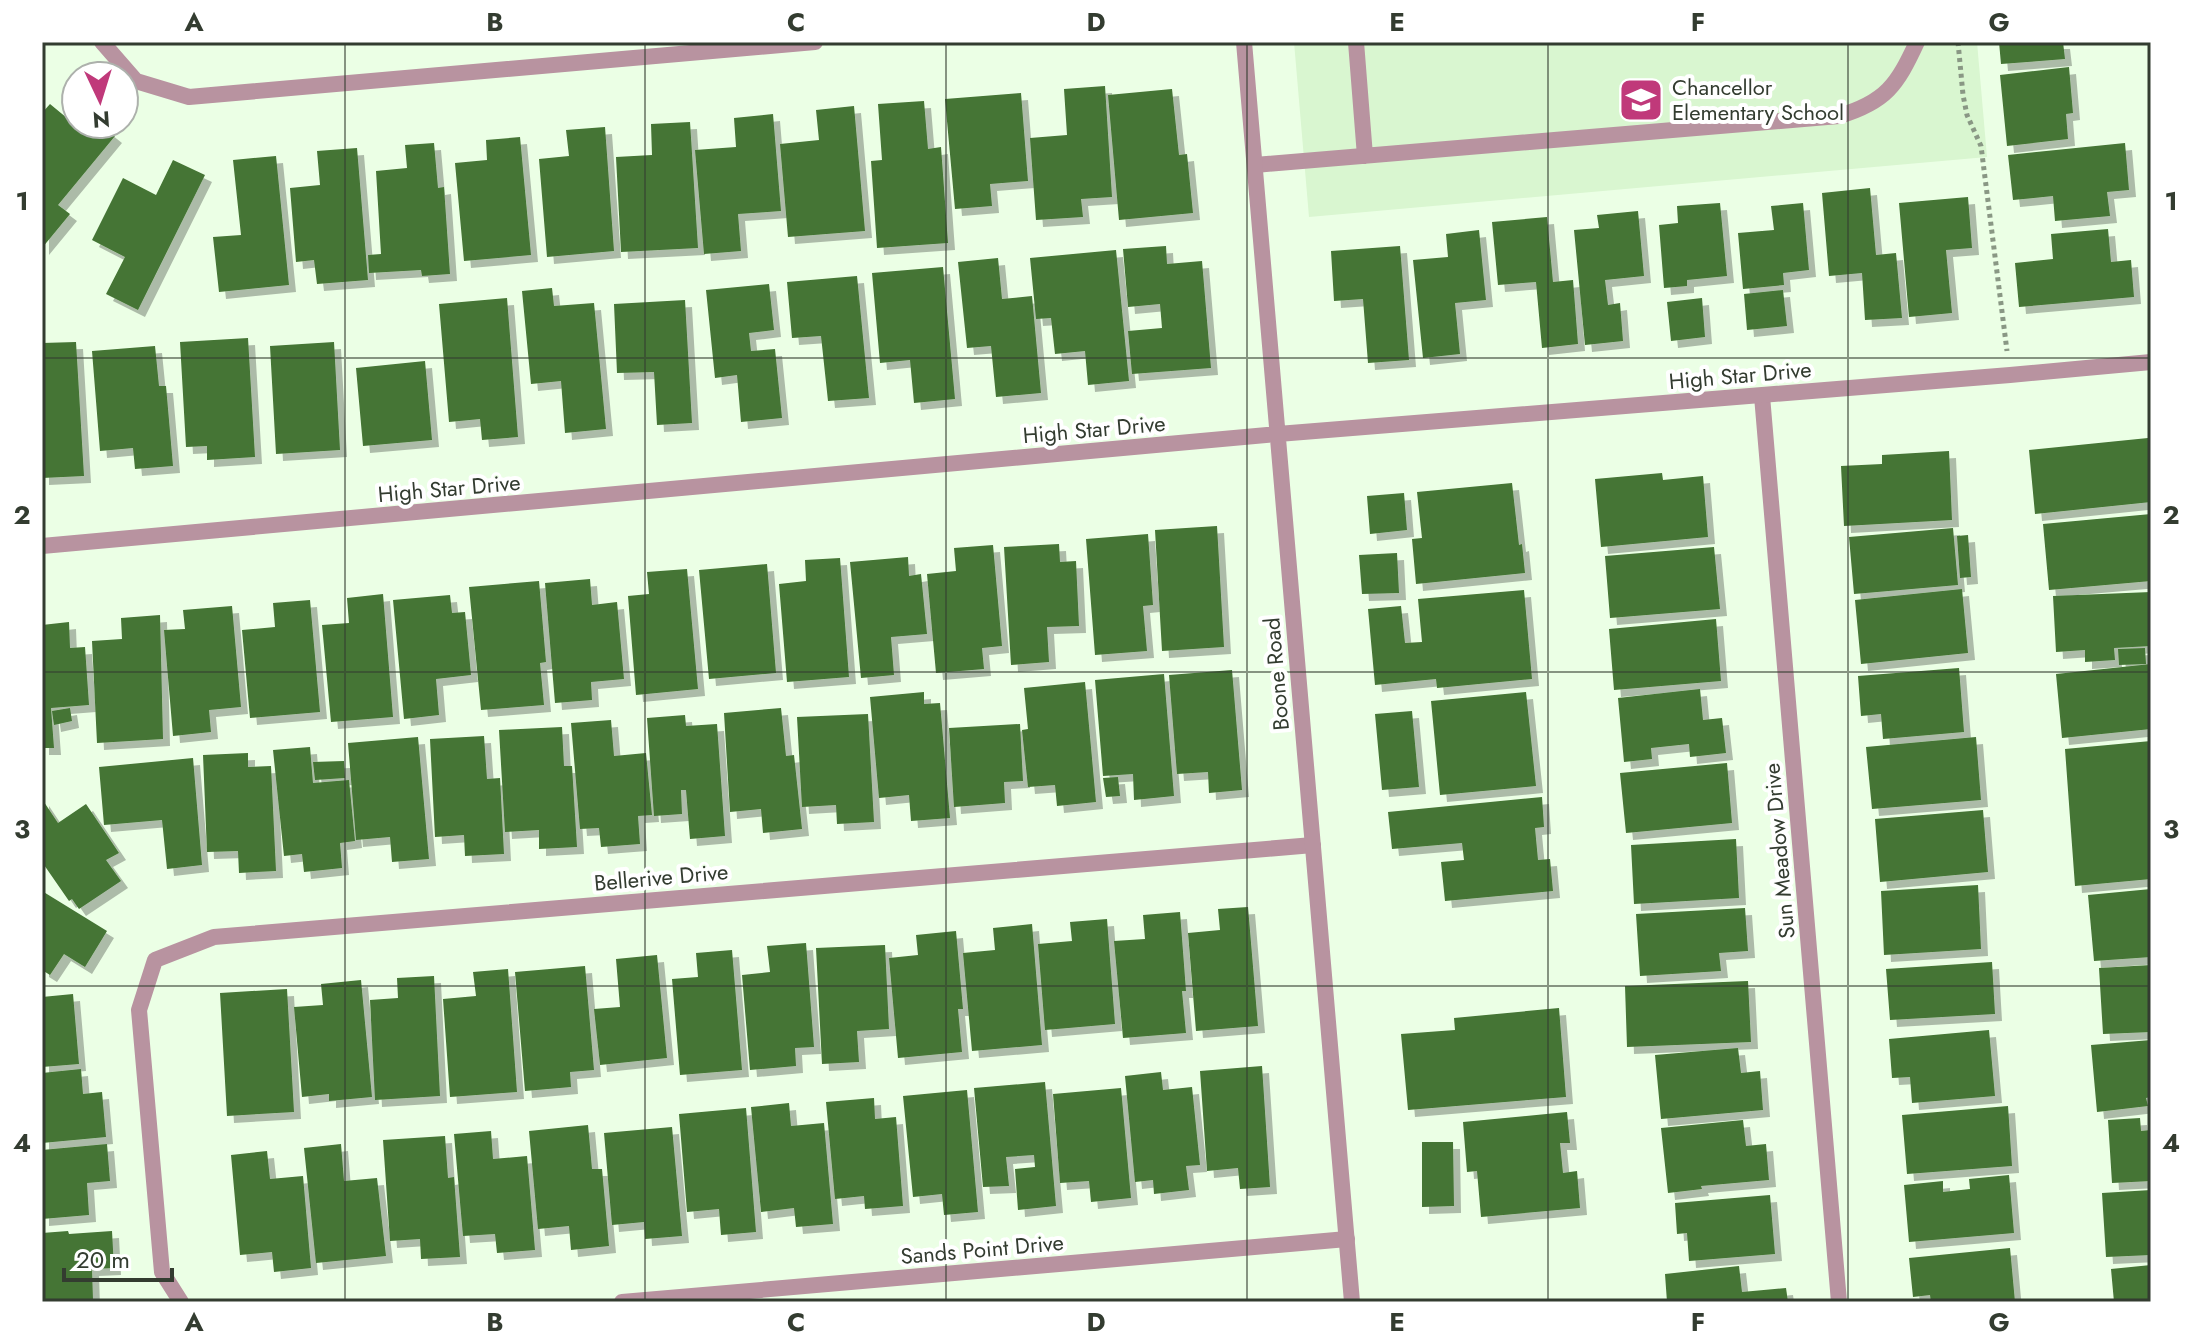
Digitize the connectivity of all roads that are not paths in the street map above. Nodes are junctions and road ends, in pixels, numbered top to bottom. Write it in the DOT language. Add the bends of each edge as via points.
graph roads {
  1 [pos="102,42"];
  2 [pos="815,42"];
  3 [pos="1244,42"];
  4 [pos="1356,42"];
  5 [pos="1917,42"];
  6 [pos="1365,156"];
  7 [pos="1255,165"];
  8 [pos="2151,362"];
  9 [pos="1762,396"];
  10 [pos="1278,434"];
  11 [pos="42,546"];
  12 [pos="1313,845"];
  13 [pos="1347,1239"];
  14 [pos="181,1302"];
  15 [pos="622,1302"];
  16 [pos="1352,1302"];
  17 [pos="1839,1302"];
  1 -- 2 [label="street" via="136,81 189,97"];
  3 -- 7 [label="street, Boone Road"];
  4 -- 6 [label="street"];
  5 -- 6 [label="street" via="1880,99 1839,116"];
  6 -- 7 [label="street"];
  7 -- 10 [label="street, Boone Road"];
  8 -- 9 [label="street, High Star Drive"];
  9 -- 10 [label="street, High Star Drive"];
  9 -- 17 [label="street, Sun Meadow Drive"];
  10 -- 11 [label="street, High Star Drive"];
  10 -- 12 [label="street, Boone Road"];
  12 -- 13 [label="street, Boone Road"];
  12 -- 14 [label="street, Bellerive Drive" via="214,937 155,960 139,1010 162,1272"];
  13 -- 15 [label="street, Sands Point Drive"];
  13 -- 16 [label="street, Boone Road"];
}
